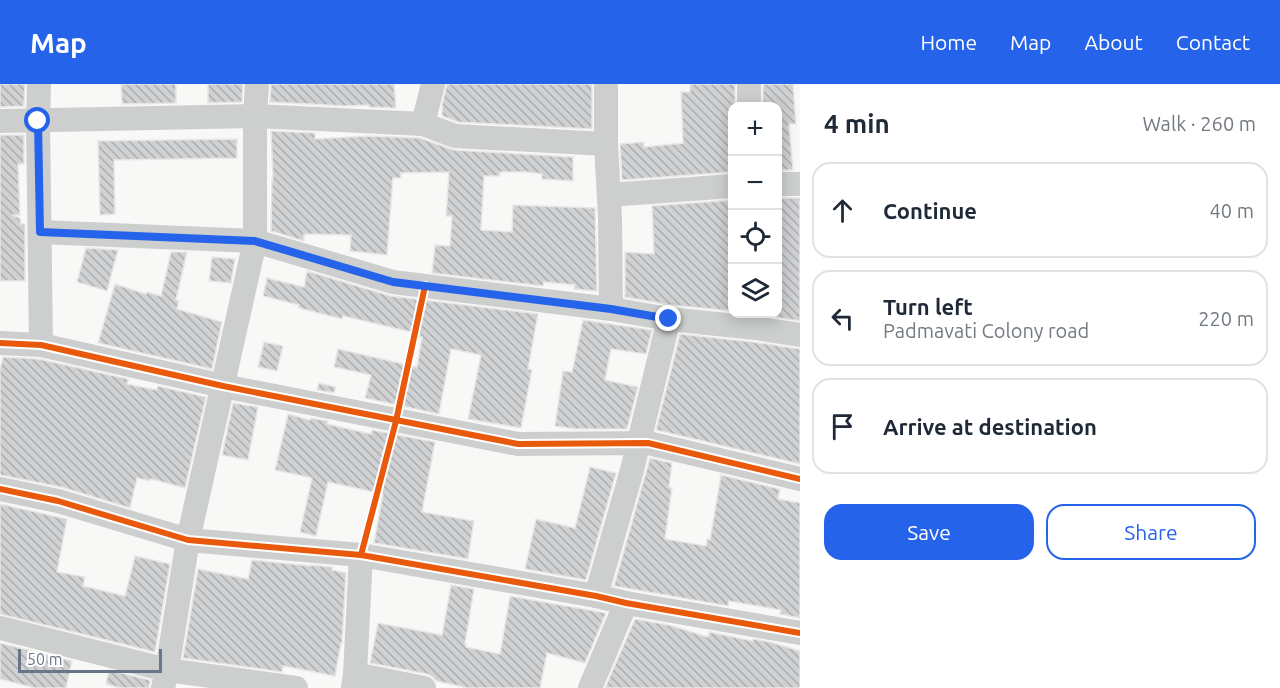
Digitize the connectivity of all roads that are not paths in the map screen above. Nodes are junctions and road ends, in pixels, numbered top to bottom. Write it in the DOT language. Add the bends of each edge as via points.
graph roads {
  1 [pos="39,84"];
  2 [pos="257,84"];
  3 [pos="433,84"];
  4 [pos="606,84"];
  5 [pos="749,84"];
  6 [pos="749,102"];
  7 [pos="255,116"];
  8 [pos="38,121"];
  9 [pos="0,122"];
  10 [pos="423,124"];
  11 [pos="606,144"];
  12 [pos="782,184"];
  13 [pos="800,184"];
  14 [pos="728,186"];
  15 [pos="609,195"];
  16 [pos="40,232"];
  17 [pos="255,241"];
  18 [pos="611,309"];
  19 [pos="669,319"];
  20 [pos="755,321"];
  21 [pos="800,335"];
  22 [pos="0,343"];
  23 [pos="41,345"];
  24 [pos="223,386"];
  25 [pos="639,444"];
  26 [pos="800,479"];
  27 [pos="0,489"];
  28 [pos="188,540"];
  29 [pos="361,555"];
  30 [pos="596,596"];
  31 [pos="626,603"];
  32 [pos="0,628"];
  33 [pos="800,633"];
  34 [pos="165,679"];
  35 [pos="354,681"];
  36 [pos="296,688"];
  37 [pos="424,688"];
  38 [pos="590,688"];
  1 -- 8 [label="street"];
  2 -- 7 [label="street"];
  3 -- 10 [label="street"];
  4 -- 11 [label="street"];
  5 -- 6 [label="street"];
  7 -- 8 [label="street"];
  7 -- 10 [label="street"];
  7 -- 17 [label="street"];
  8 -- 9 [label="street"];
  8 -- 16 [label="street"];
  10 -- 11 [label="street" via="455,136"];
  11 -- 15 [label="street"];
  12 -- 13 [label="street"];
  14 -- 15 [label="street"];
  15 -- 18 [label="street"];
  16 -- 17 [label="street"];
  16 -- 23 [label="street"];
  17 -- 18 [label="street" via="393,282"];
  17 -- 24 [label="street"];
  18 -- 19 [label="street"];
  19 -- 20 [label="street"];
  19 -- 25 [label="street"];
  20 -- 21 [label="street"];
  22 -- 23 [label="street"];
  23 -- 24 [label="street"];
  24 -- 25 [label="street" via="518,444"];
  24 -- 28 [label="street"];
  25 -- 26 [label="street"];
  25 -- 30 [label="street"];
  27 -- 28 [label="street" via="58,501"];
  28 -- 29 [label="street"];
  28 -- 34 [label="street"];
  29 -- 30 [label="street"];
  29 -- 35 [label="street"];
  30 -- 31 [label="street"];
  31 -- 33 [label="street"];
  31 -- 38 [label="street"];
  32 -- 34 [label="street"];
  34 -- 36 [label="street"];
  35 -- 37 [label="street"];
}
